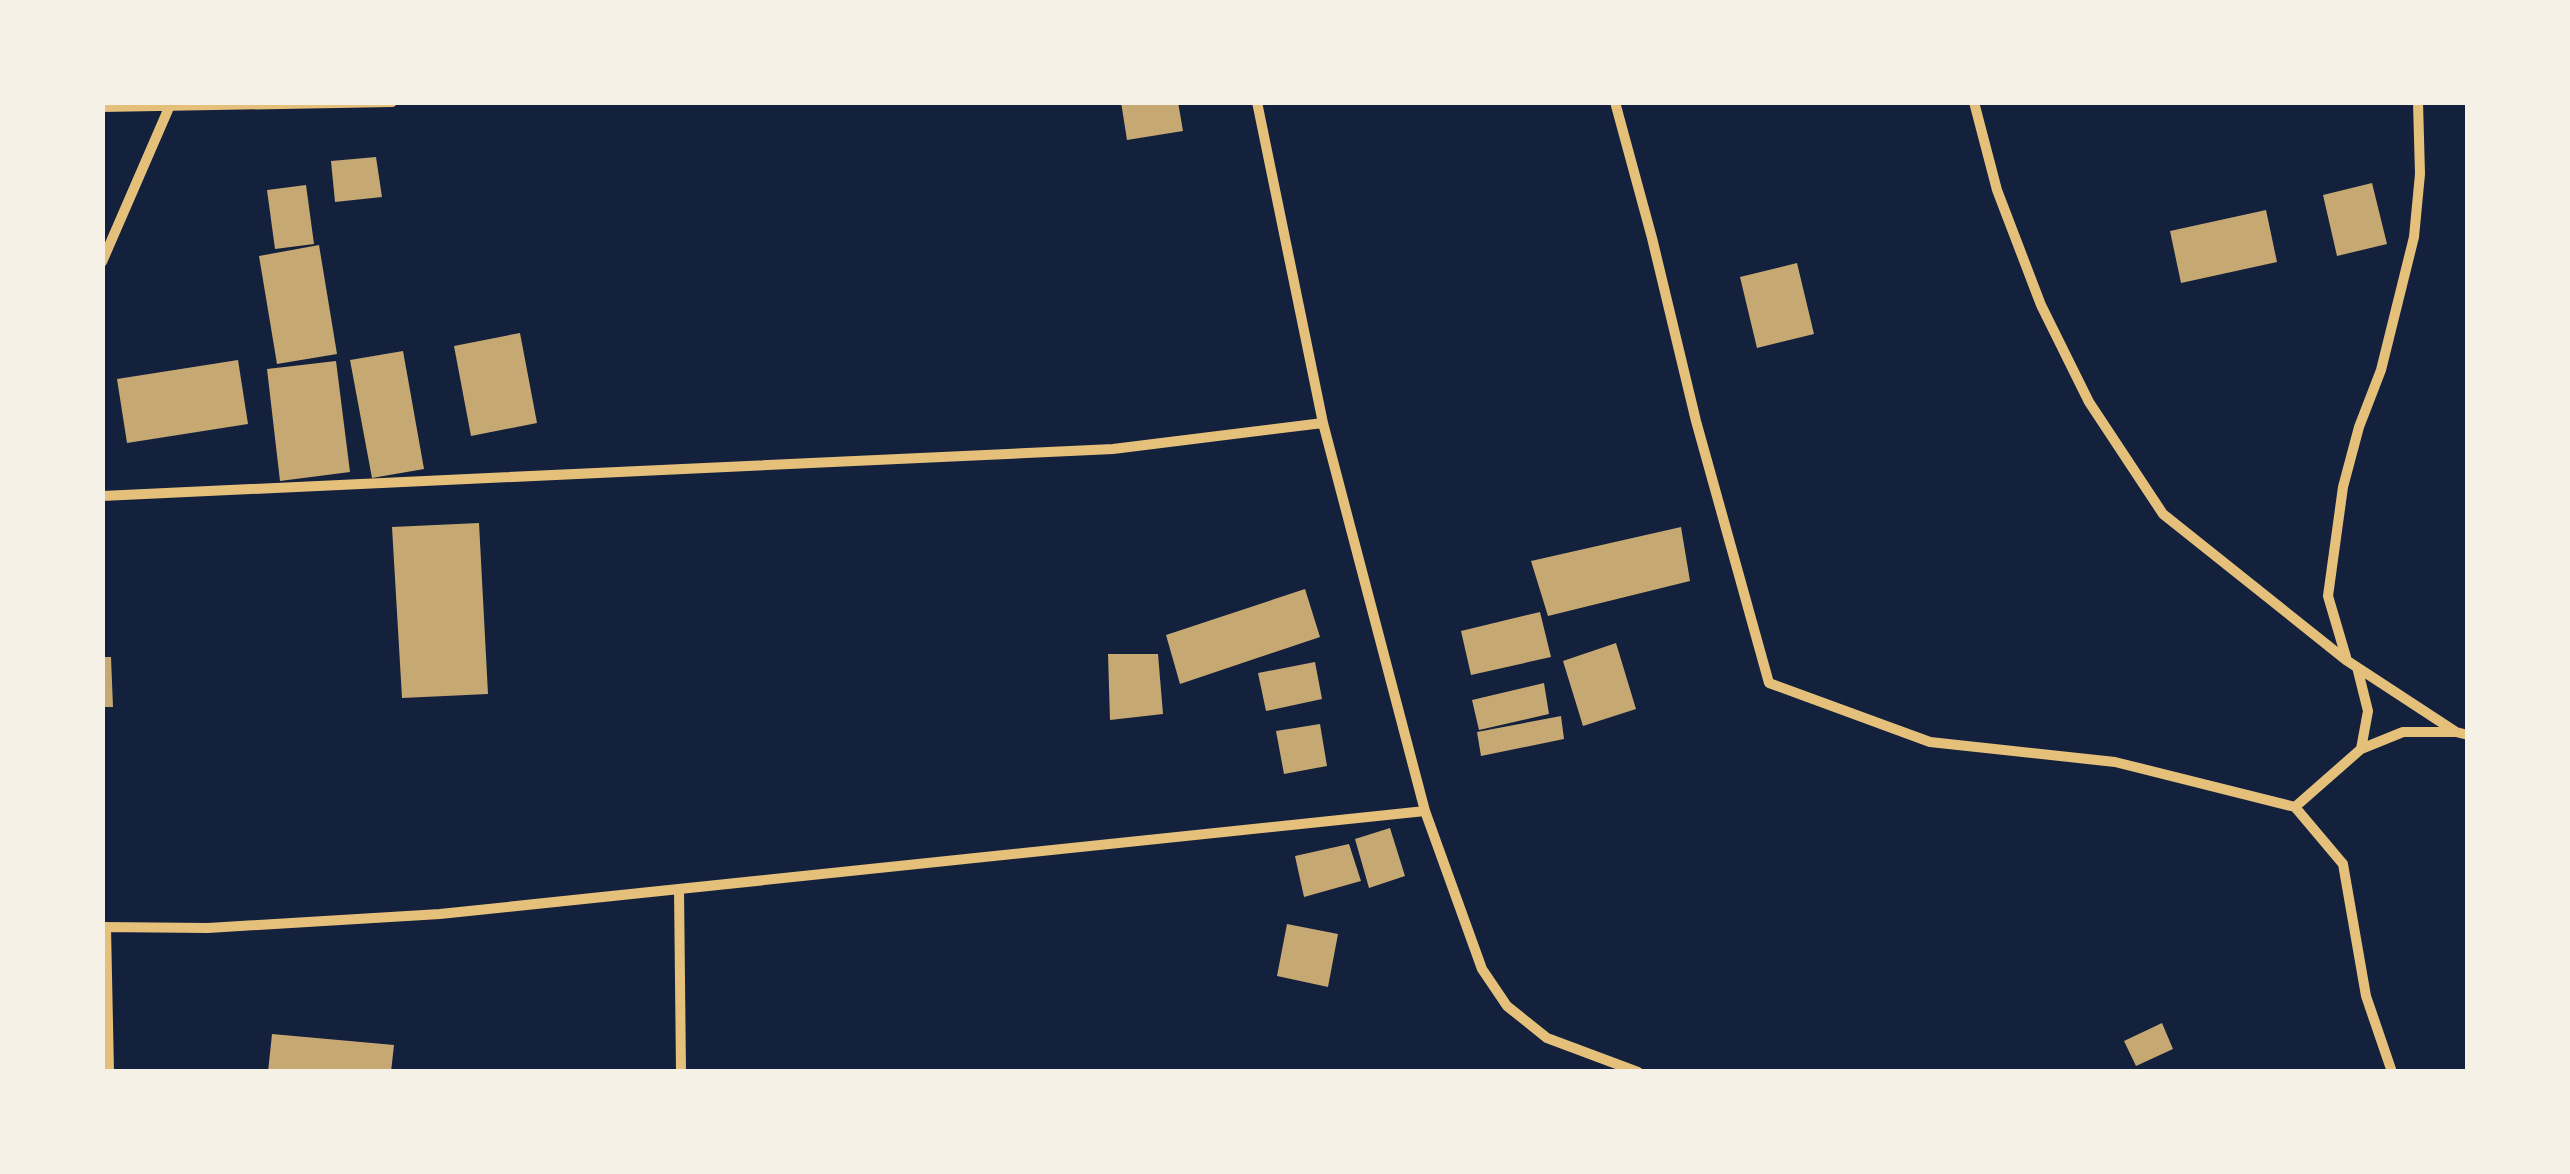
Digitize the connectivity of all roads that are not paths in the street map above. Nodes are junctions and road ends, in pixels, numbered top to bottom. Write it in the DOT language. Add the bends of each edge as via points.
graph roads {
  1 [pos="392,102"];
  2 [pos="1258,102"];
  3 [pos="1615,102"];
  4 [pos="1974,102"];
  5 [pos="2418,102"];
  6 [pos="171,105"];
  7 [pos="102,107"];
  8 [pos="102,262"];
  9 [pos="1323,423"];
  10 [pos="102,496"];
  11 [pos="2352,663"];
  12 [pos="2462,733"];
  13 [pos="2361,748"];
  14 [pos="2295,807"];
  15 [pos="1425,810"];
  16 [pos="679,889"];
  17 [pos="104,927"];
  18 [pos="108,1072"];
  19 [pos="681,1072"];
  20 [pos="1638,1072"];
  21 [pos="2392,1072"];
  1 -- 6 [label="street"];
  2 -- 9 [label="street"];
  3 -- 14 [label="street" via="1769,682 1930,742 2115,762"];
  4 -- 11 [label="street" via="1997,190 2041,306 2089,402 2162,514"];
  5 -- 11 [label="street" via="2414,237 2343,487 2328,596"];
  6 -- 7 [label="street"];
  6 -- 8 [label="street"];
  9 -- 10 [label="street" via="1112,449"];
  9 -- 15 [label="street"];
  11 -- 12 [label="street"];
  11 -- 13 [label="street" via="2368,711"];
  12 -- 13 [label="street" via="2403,732"];
  13 -- 14 [label="street"];
  14 -- 21 [label="street" via="2343,864 2366,996"];
  15 -- 16 [label="street"];
  15 -- 20 [label="street" via="1482,968 1508,1006 1547,1038"];
  16 -- 17 [label="street" via="307,923"];
  16 -- 19 [label="street"];
  17 -- 18 [label="street"];
}
